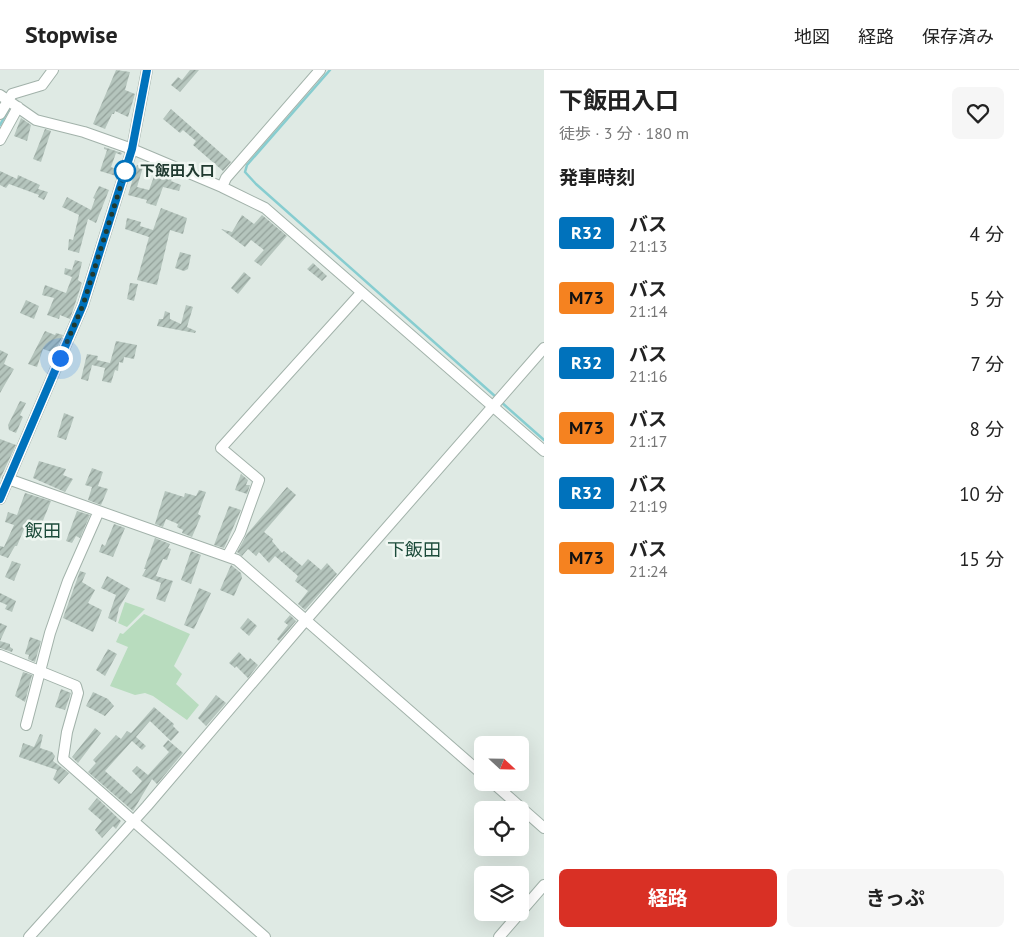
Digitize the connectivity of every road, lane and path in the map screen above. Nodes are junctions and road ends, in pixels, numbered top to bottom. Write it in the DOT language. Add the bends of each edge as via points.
graph roads {
  1 [pos="53,70"];
  2 [pos="147,70"];
  3 [pos="320,70"];
  4 [pos="11,102"];
  5 [pos="0,114"];
  6 [pos="0,140"];
  7 [pos="132,149"];
  8 [pos="222,187"];
  9 [pos="361,293"];
  10 [pos="544,348"];
  11 [pos="497,403"];
  12 [pos="544,451"];
  13 [pos="8,480"];
  14 [pos="0,499"];
  15 [pos="98,513"];
  16 [pos="228,556"];
  17 [pos="305,621"];
  18 [pos="0,655"];
  19 [pos="40,673"];
  20 [pos="26,725"];
  21 [pos="474,767"];
  22 [pos="502,791"];
  23 [pos="134,820"];
  24 [pos="544,828"];
  25 [pos="544,885"];
  26 [pos="29,937"];
  27 [pos="265,937"];
  28 [pos="499,937"];
  1 -- 4 [label="street" via="42,85 12,94"];
  2 -- 7 [label="street"];
  3 -- 8 [label="street" via="226,178"];
  4 -- 5 [label="street"];
  4 -- 6 [label="street"];
  4 -- 7 [label="street" via="36,120"];
  7 -- 8 [label="street"];
  7 -- 13 [label="street" via="83,305"];
  8 -- 9 [label="street" via="264,208"];
  9 -- 11 [label="street"];
  9 -- 16 [label="street" via="221,448 259,480"];
  10 -- 11 [label="street"];
  11 -- 12 [label="street"];
  11 -- 17 [label="street"];
  13 -- 14 [label="street"];
  13 -- 15 [label="street"];
  15 -- 16 [label="street"];
  15 -- 19 [label="street" via="68,581"];
  16 -- 17 [label="street" via="237,560"];
  17 -- 21 [label="street"];
  17 -- 23 [label="street"];
  18 -- 19 [label="street"];
  19 -- 20 [label="street"];
  19 -- 23 [label="street" via="76,686 78,693 63,759"];
  22 -- 24 [label="street"];
  23 -- 26 [label="street"];
  23 -- 27 [label="street"];
  25 -- 28 [label="street"];
}
